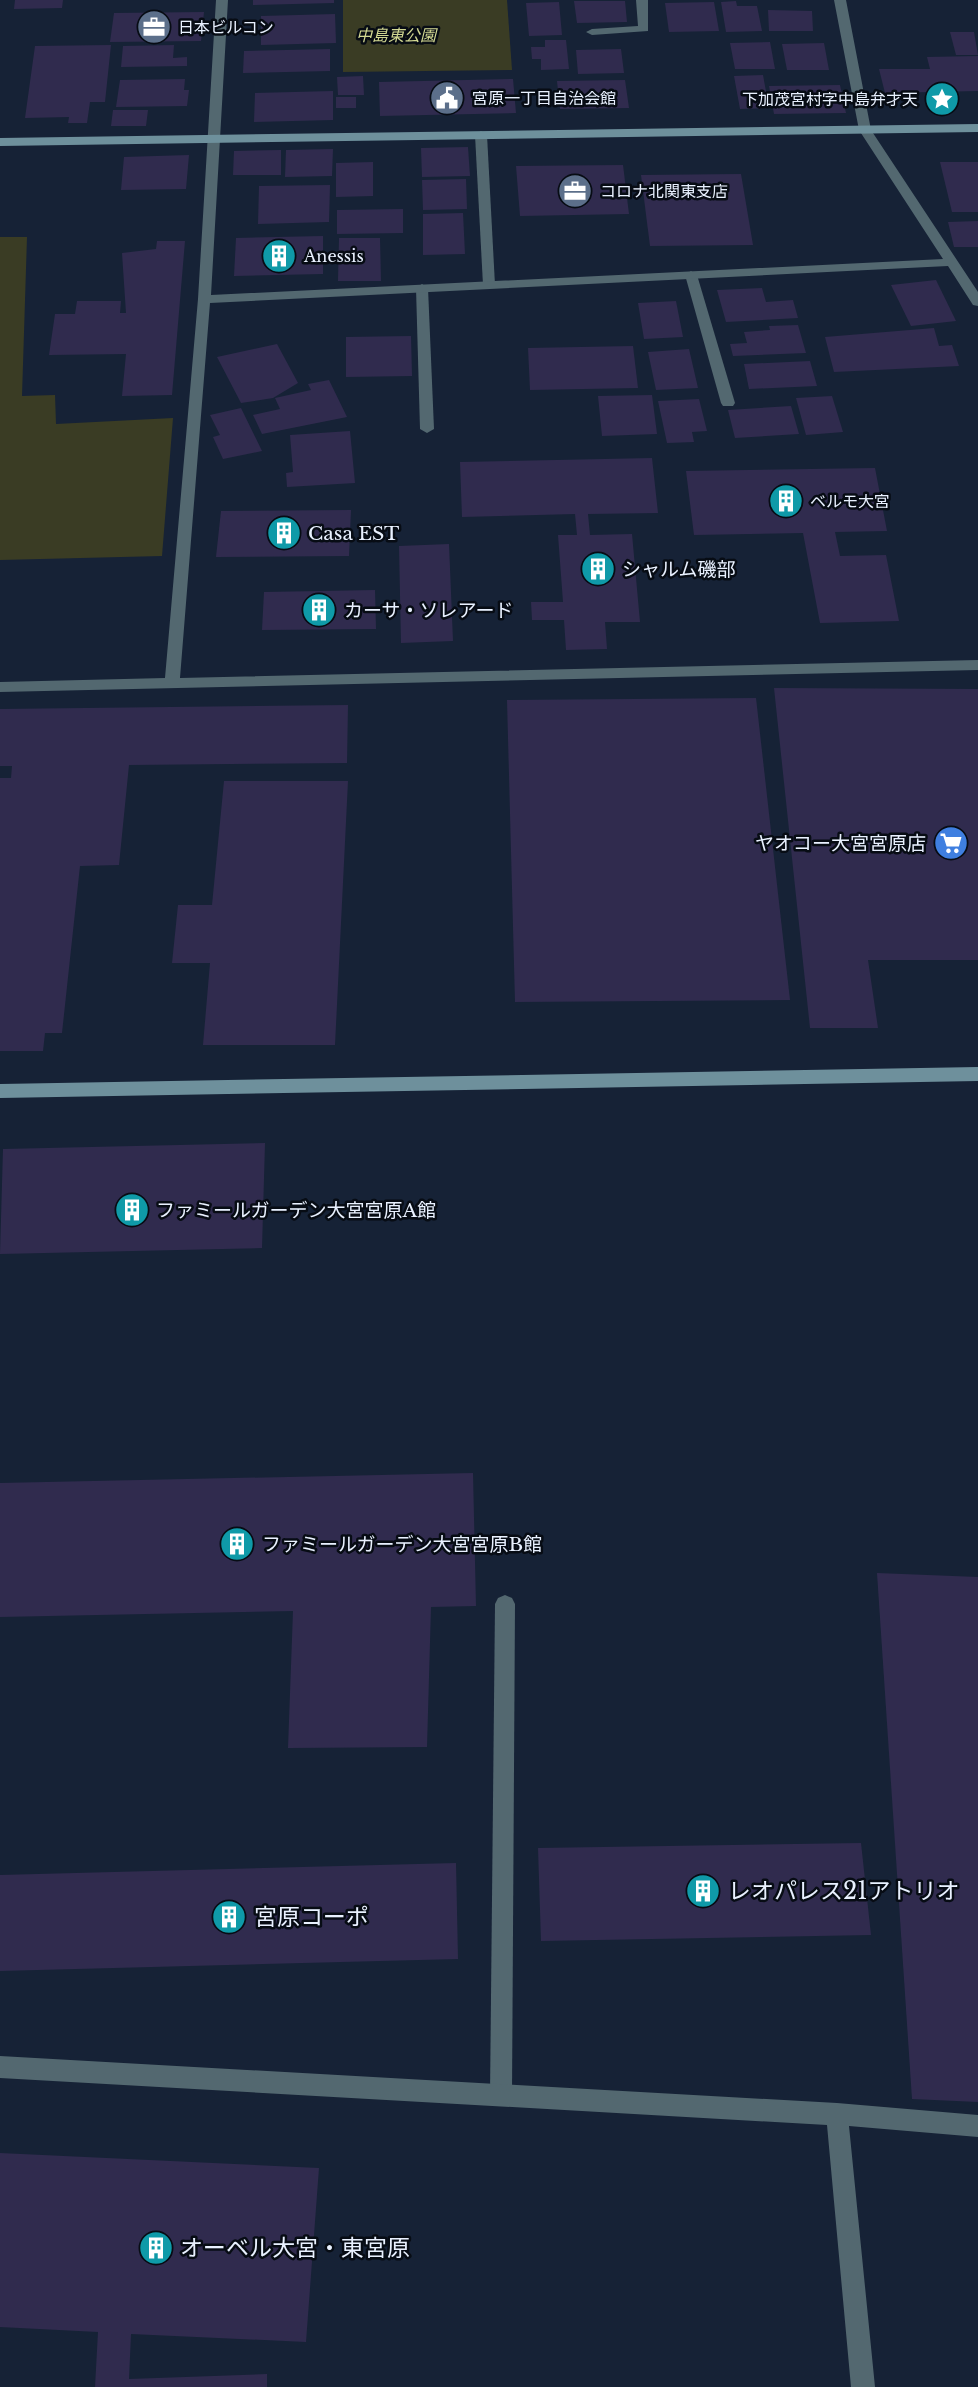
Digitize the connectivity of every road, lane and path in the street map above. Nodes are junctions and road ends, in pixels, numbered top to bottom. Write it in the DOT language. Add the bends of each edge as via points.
graph roads {
  1 [pos="222,0"];
  2 [pos="642,0"];
  3 [pos="840,0"];
  4 [pos="592,32"];
  5 [pos="978,128"];
  6 [pos="865,130"];
  7 [pos="481,135"];
  8 [pos="214,138"];
  9 [pos="0,142"];
  10 [pos="952,261"];
  11 [pos="691,275"];
  12 [pos="489,285"];
  13 [pos="422,288"];
  14 [pos="204,299"];
  15 [pos="978,302"];
  16 [pos="728,403"];
  17 [pos="427,429"];
  18 [pos="978,665"];
  19 [pos="172,681"];
  20 [pos="0,687"];
  21 [pos="978,1074"];
  22 [pos="0,1091"];
  23 [pos="505,1604"];
  24 [pos="0,2067"];
  25 [pos="501,2095"];
  26 [pos="838,2114"];
  27 [pos="978,2126"];
  28 [pos="863,2387"];
  1 -- 8 [label="street"];
  2 -- 4 [label="street" via="645,29"];
  3 -- 6 [label="street"];
  5 -- 6 [label="street"];
  6 -- 7 [label="street"];
  6 -- 10 [label="street"];
  7 -- 8 [label="street"];
  7 -- 12 [label="street"];
  8 -- 9 [label="street"];
  8 -- 14 [label="street"];
  10 -- 11 [label="street"];
  10 -- 15 [label="street"];
  11 -- 12 [label="street"];
  11 -- 16 [label="street"];
  12 -- 13 [label="street"];
  13 -- 14 [label="street"];
  13 -- 17 [label="street"];
  14 -- 19 [label="street"];
  18 -- 19 [label="street"];
  19 -- 20 [label="street"];
  21 -- 22 [label="street"];
  23 -- 25 [label="street"];
  24 -- 25 [label="street"];
  25 -- 26 [label="street"];
  26 -- 27 [label="street"];
  26 -- 28 [label="street"];
}
